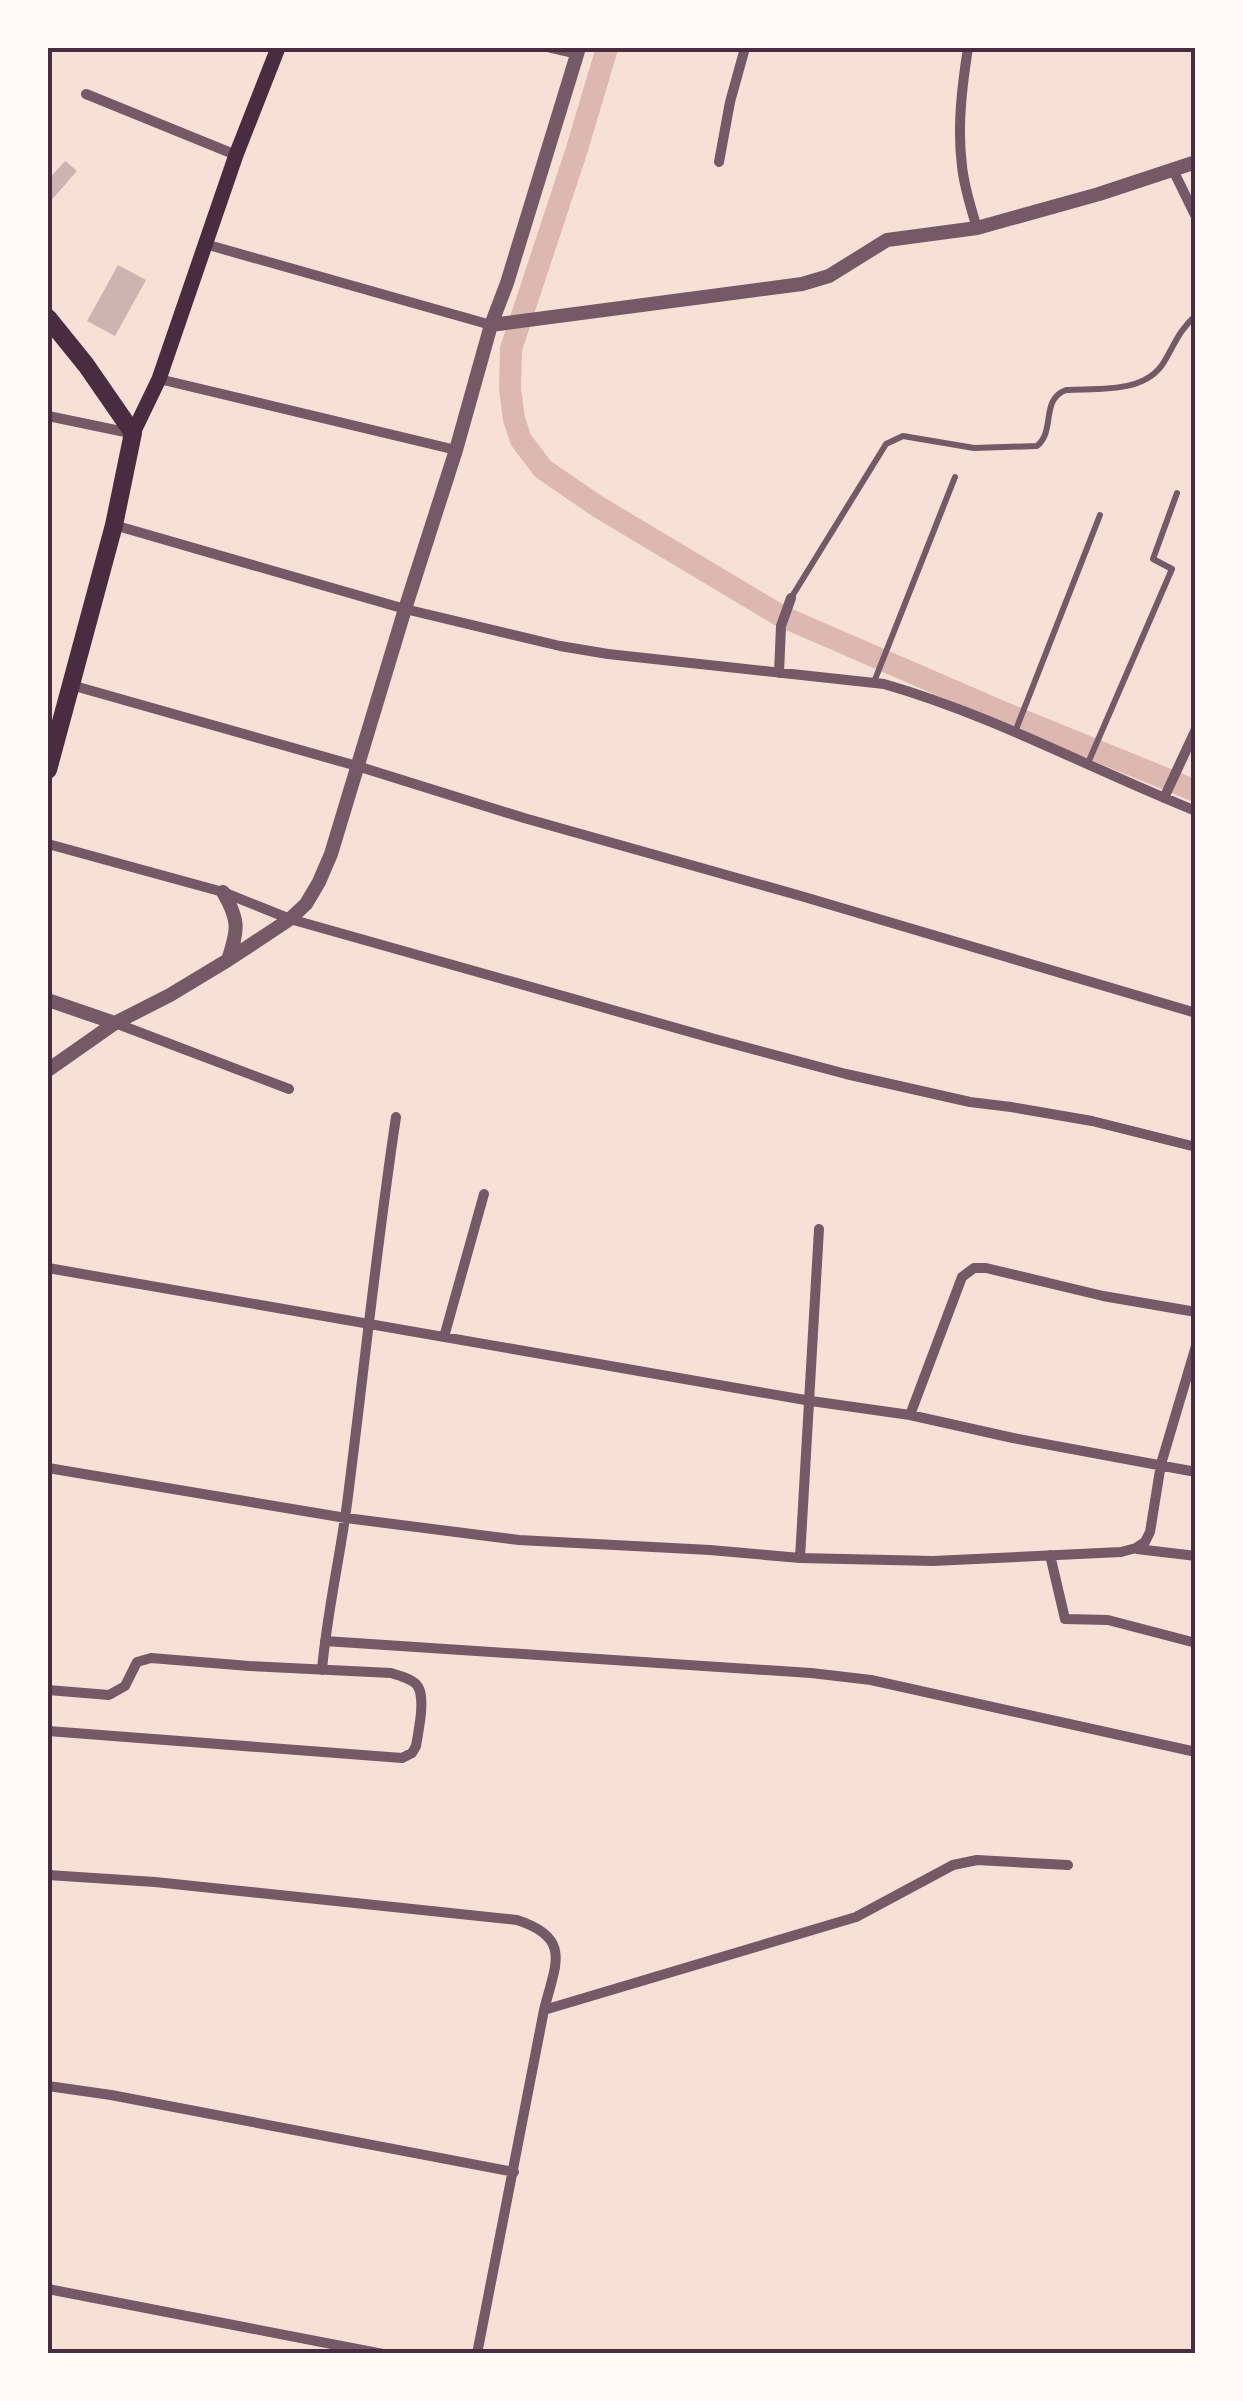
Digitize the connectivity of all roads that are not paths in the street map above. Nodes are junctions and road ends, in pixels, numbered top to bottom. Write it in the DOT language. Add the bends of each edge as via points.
graph roads {
  1 [pos="278,48"];
  2 [pos="551,48"];
  3 [pos="746,48"];
  4 [pos="968,48"];
  5 [pos="578,51"];
  6 [pos="86,94"];
  7 [pos="236,155"];
  8 [pos="718,162"];
  9 [pos="1196,162"];
  10 [pos="1173,170"];
  11 [pos="1196,217"];
  12 [pos="977,228"];
  13 [pos="206,244"];
  14 [pos="1196,315"];
  15 [pos="48,318"];
  16 [pos="499,324"];
  17 [pos="159,379"];
  18 [pos="48,416"];
  19 [pos="132,433"];
  20 [pos="456,450"];
  21 [pos="955,477"];
  22 [pos="1177,493"];
  23 [pos="1100,515"];
  24 [pos="114,524"];
  25 [pos="791,598"];
  26 [pos="404,609"];
  27 [pos="779,673"];
  28 [pos="874,683"];
  29 [pos="70,685"];
  30 [pos="1196,729"];
  31 [pos="1015,732"];
  32 [pos="52,739"];
  33 [pos="1088,762"];
  34 [pos="357,766"];
  35 [pos="48,770"];
  36 [pos="1164,798"];
  37 [pos="1196,810"];
  38 [pos="48,844"];
  39 [pos="223,892"];
  40 [pos="290,919"];
  41 [pos="228,960"];
  42 [pos="48,1000"];
  43 [pos="1196,1013"];
  44 [pos="115,1023"];
  45 [pos="48,1070"];
  46 [pos="289,1089"];
  47 [pos="396,1117"];
  48 [pos="1196,1147"];
  49 [pos="484,1194"];
  50 [pos="820,1229"];
  51 [pos="48,1268"];
  52 [pos="1196,1312"];
  53 [pos="370,1324"];
  54 [pos="444,1337"];
  55 [pos="1196,1346"];
  56 [pos="811,1400"];
  57 [pos="910,1415"];
  58 [pos="1160,1464"];
  59 [pos="48,1468"];
  60 [pos="1196,1472"];
  61 [pos="346,1518"];
  62 [pos="1141,1546"];
  63 [pos="1050,1555"];
  64 [pos="1196,1556"];
  65 [pos="800,1558"];
  66 [pos="325,1641"];
  67 [pos="1196,1642"];
  68 [pos="322,1670"];
  69 [pos="48,1690"];
  70 [pos="48,1730"];
  71 [pos="1196,1752"];
  72 [pos="1068,1866"];
  73 [pos="48,1876"];
  74 [pos="544,2010"];
  75 [pos="48,2086"];
  76 [pos="514,2172"];
  77 [pos="48,2289"];
  78 [pos="383,2354"];
  79 [pos="477,2354"];
  1 -- 7 [label="main road"];
  2 -- 5 [label="street"];
  3 -- 8 [label="street"];
  4 -- 12 [label="street" via="960,138"];
  5 -- 16 [label="street"];
  6 -- 7 [label="street"];
  7 -- 13 [label="main road"];
  9 -- 10 [label="street"];
  10 -- 11 [label="street"];
  10 -- 12 [label="street"];
  12 -- 16 [label="street" via="887,240 829,276 802,284"];
  13 -- 16 [label="street"];
  13 -- 17 [label="main road"];
  14 -- 25 [label="lane" via="1147,379 1057,394 1037,446 974,448 904,436 886,444"];
  15 -- 19 [label="main road"];
  16 -- 20 [label="street"];
  17 -- 19 [label="main road"];
  17 -- 20 [label="street"];
  18 -- 19 [label="street"];
  19 -- 24 [label="main road"];
  20 -- 26 [label="street"];
  21 -- 28 [label="lane"];
  22 -- 33 [label="lane" via="1153,559 1172,569"];
  23 -- 31 [label="lane"];
  24 -- 26 [label="street"];
  24 -- 29 [label="main road"];
  25 -- 27 [label="street"];
  26 -- 27 [label="street" via="560,646"];
  26 -- 34 [label="street"];
  27 -- 28 [label="street"];
  28 -- 31 [label="street"];
  29 -- 32 [label="main road"];
  29 -- 34 [label="street"];
  30 -- 36 [label="street"];
  31 -- 33 [label="street"];
  32 -- 35 [label="main road"];
  33 -- 36 [label="street"];
  34 -- 40 [label="street" via="319,882"];
  34 -- 43 [label="street"];
  36 -- 37 [label="street"];
  38 -- 39 [label="street"];
  39 -- 40 [label="street"];
  39 -- 41 [label="street" via="237,923"];
  40 -- 41 [label="street"];
  40 -- 48 [label="street" via="846,1074"];
  41 -- 44 [label="street"];
  42 -- 44 [label="street"];
  44 -- 45 [label="street"];
  44 -- 46 [label="street"];
  47 -- 53 [label="street"];
  49 -- 54 [label="street"];
  50 -- 56 [label="street"];
  51 -- 53 [label="street"];
  52 -- 57 [label="street" via="974,1268 962,1277"];
  53 -- 54 [label="street"];
  53 -- 61 [label="street"];
  54 -- 56 [label="street"];
  55 -- 58 [label="street"];
  56 -- 57 [label="street"];
  56 -- 65 [label="street"];
  57 -- 58 [label="street"];
  58 -- 60 [label="street"];
  58 -- 62 [label="street" via="1150,1532"];
  59 -- 61 [label="street"];
  61 -- 65 [label="street" via="519,1540"];
  61 -- 66 [label="street"];
  62 -- 63 [label="street"];
  62 -- 64 [label="street"];
  63 -- 65 [label="street" via="933,1562"];
  63 -- 67 [label="street" via="1065,1619 1108,1620"];
  66 -- 68 [label="street"];
  66 -- 71 [label="street" via="872,1680"];
  68 -- 69 [label="street" via="151,1658 138,1662 125,1686 109,1695"];
  68 -- 70 [label="street" via="391,1673 417,1684 422,1692 412,1753 402,1758"];
  72 -- 74 [label="street" via="976,1860 953,1865 856,1917"];
  73 -- 74 [label="street" via="517,1920 552,1939 557,1956"];
  74 -- 76 [label="street"];
  75 -- 76 [label="street"];
  76 -- 79 [label="street"];
  77 -- 78 [label="street"];
}
